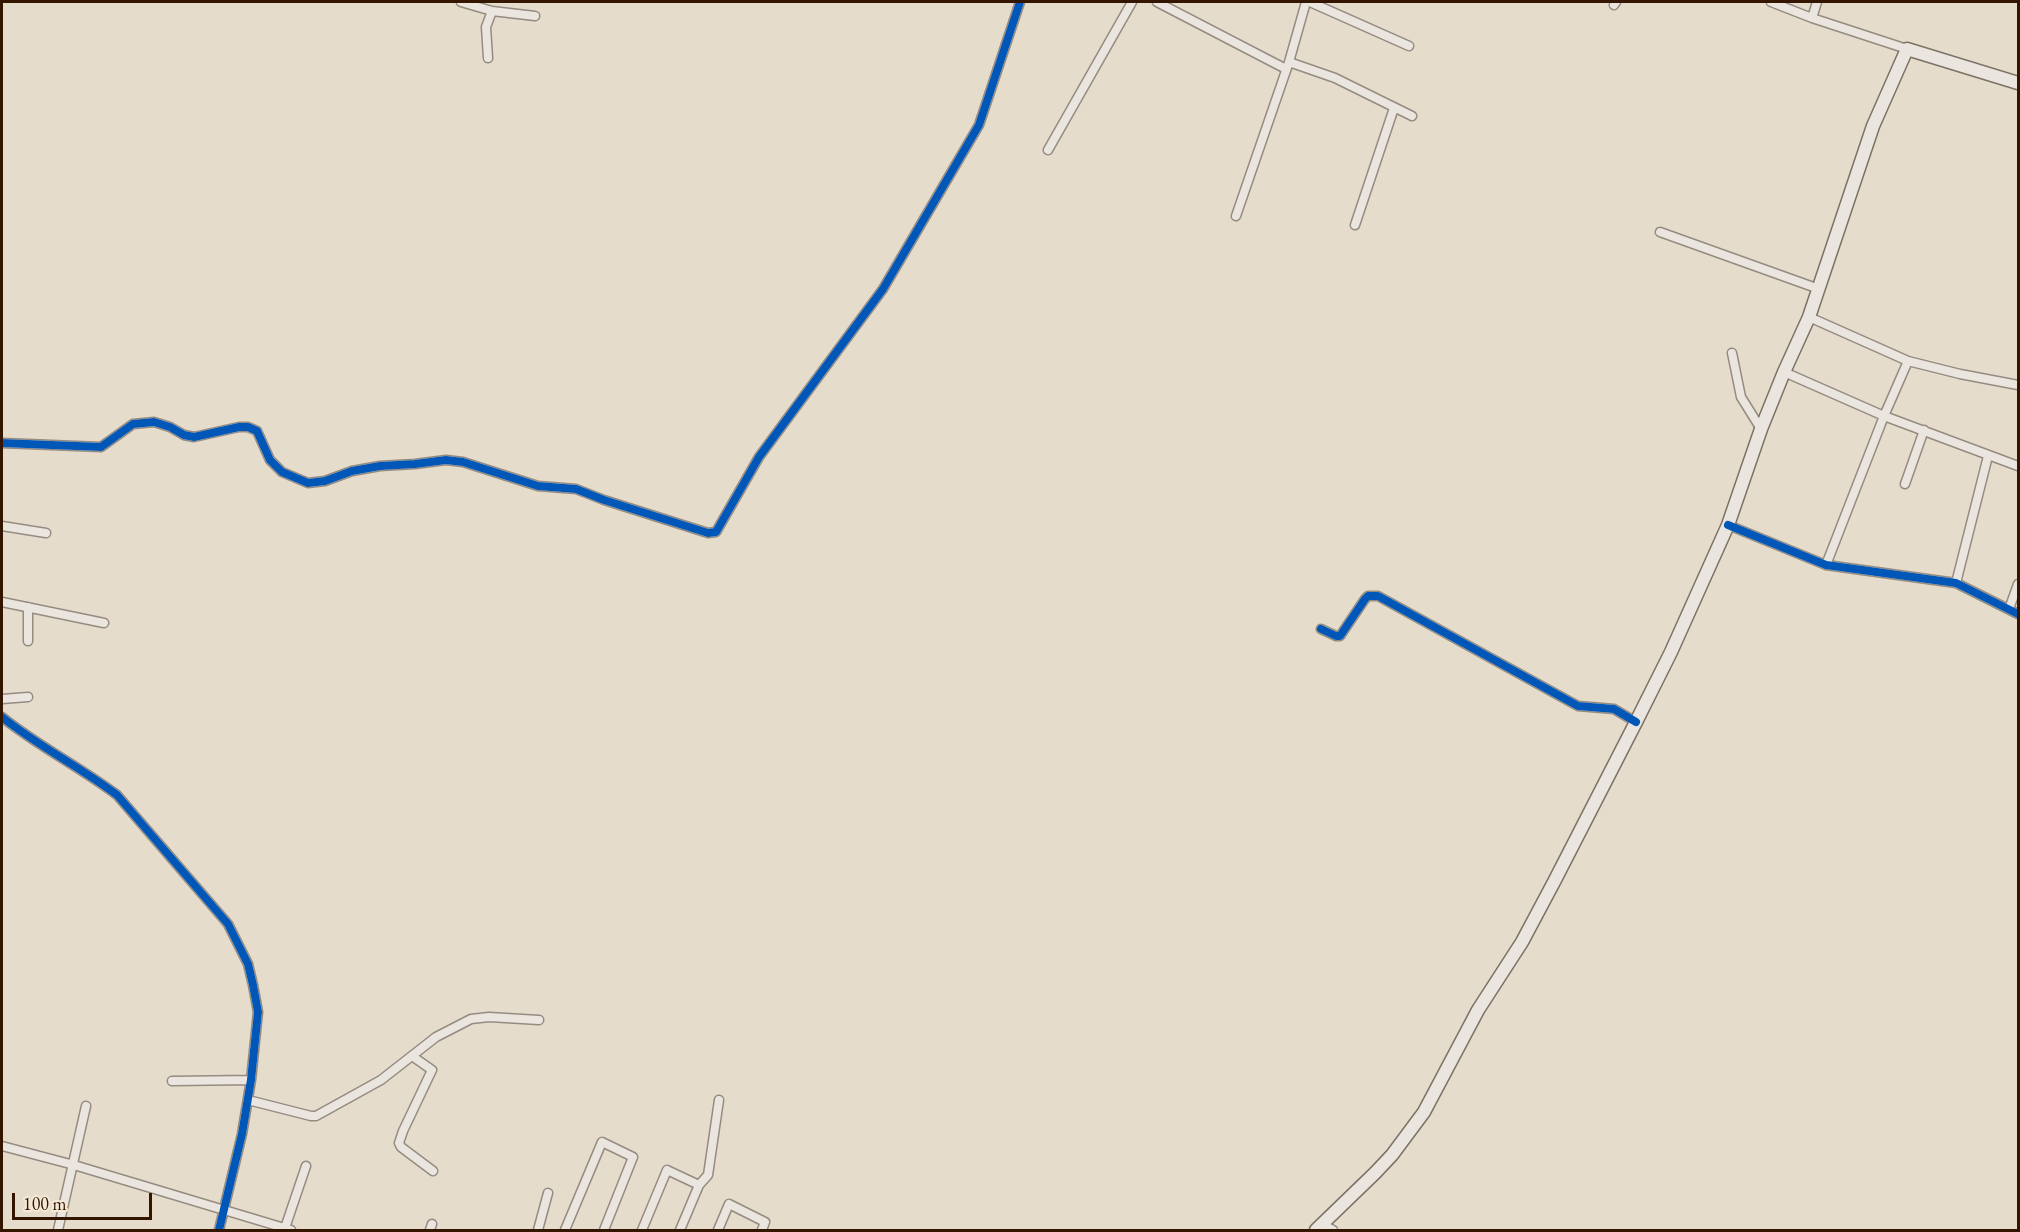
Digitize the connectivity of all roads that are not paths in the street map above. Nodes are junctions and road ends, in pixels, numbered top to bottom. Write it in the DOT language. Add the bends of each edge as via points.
graph roads {
  1 [pos="461,2"];
  2 [pos="1020,2"];
  3 [pos="1132,2"];
  4 [pos="1157,2"];
  5 [pos="1308,2"];
  6 [pos="1771,2"];
  7 [pos="1817,2"];
  8 [pos="492,11"];
  9 [pos="535,16"];
  10 [pos="1812,18"];
  11 [pos="1409,46"];
  12 [pos="1907,49"];
  13 [pos="488,58"];
  14 [pos="1288,65"];
  15 [pos="2019,83"];
  16 [pos="1394,108"];
  17 [pos="1412,116"];
  18 [pos="1048,150"];
  19 [pos="1236,216"];
  20 [pos="1355,225"];
  21 [pos="1660,232"];
  22 [pos="1819,289"];
  23 [pos="1809,317"];
  24 [pos="1732,353"];
  25 [pos="1908,361"];
  26 [pos="1784,372"];
  27 [pos="2019,385"];
  28 [pos="1884,416"];
  29 [pos="1761,429"];
  30 [pos="1924,430"];
  31 [pos="2,443"];
  32 [pos="1988,456"];
  33 [pos="2019,466"];
  34 [pos="1905,484"];
  35 [pos="1728,525"];
  36 [pos="2,526"];
  37 [pos="46,533"];
  38 [pos="1826,566"];
  39 [pos="1956,583"];
  40 [pos="2019,584"];
  41 [pos="2,602"];
  42 [pos="28,607"];
  43 [pos="2009,609"];
  44 [pos="2019,614"];
  45 [pos="104,623"];
  46 [pos="1322,629"];
  47 [pos="28,641"];
  48 [pos="28,697"];
  49 [pos="2,699"];
  50 [pos="2,717"];
  51 [pos="1636,722"];
  52 [pos="540,1020"];
  53 [pos="412,1056"];
  54 [pos="251,1080"];
  55 [pos="172,1081"];
  56 [pos="248,1100"];
  57 [pos="719,1100"];
  58 [pos="86,1106"];
  59 [pos="2,1146"];
  60 [pos="74,1165"];
  61 [pos="306,1166"];
  62 [pos="433,1171"];
  63 [pos="699,1185"];
  64 [pos="548,1193"];
  65 [pos="225,1211"];
  66 [pos="1324,1228"];
  67 [pos="288,1229"];
  68 [pos="58,1230"];
  69 [pos="219,1230"];
  70 [pos="538,1230"];
  71 [pos="565,1230"];
  72 [pos="604,1230"];
  73 [pos="642,1230"];
  74 [pos="680,1230"];
  75 [pos="718,1230"];
  76 [pos="762,1230"];
  1 -- 8 [label="street"];
  2 -- 31 [label="street" via="979,125 883,289 759,457 716,532 708,533 576,489 538,486 447,460 380,466 308,483 282,472 270,460 257,431 249,427 194,437 154,422 133,424 101,447"];
  3 -- 18 [label="street"];
  4 -- 14 [label="street"];
  5 -- 11 [label="street"];
  5 -- 14 [label="street"];
  6 -- 10 [label="street"];
  7 -- 10 [label="street"];
  8 -- 9 [label="street"];
  8 -- 13 [label="street" via="486,27"];
  10 -- 12 [label="street"];
  12 -- 15 [label="main road"];
  12 -- 22 [label="main road" via="1873,126"];
  14 -- 16 [label="street" via="1335,78"];
  14 -- 19 [label="street"];
  16 -- 17 [label="street"];
  16 -- 20 [label="street"];
  21 -- 22 [label="street"];
  22 -- 23 [label="main road"];
  23 -- 25 [label="street"];
  23 -- 26 [label="main road"];
  24 -- 29 [label="street" via="1741,397"];
  25 -- 27 [label="street"];
  25 -- 28 [label="street"];
  26 -- 28 [label="street"];
  26 -- 29 [label="main road"];
  28 -- 30 [label="street"];
  28 -- 38 [label="street"];
  29 -- 35 [label="main road"];
  30 -- 32 [label="street"];
  30 -- 34 [label="street"];
  32 -- 33 [label="street"];
  32 -- 39 [label="street"];
  35 -- 38 [label="street"];
  35 -- 51 [label="main road"];
  36 -- 37 [label="street"];
  38 -- 39 [label="street"];
  39 -- 43 [label="street"];
  40 -- 43 [label="street"];
  41 -- 42 [label="street"];
  42 -- 45 [label="street"];
  42 -- 47 [label="street"];
  43 -- 44 [label="street"];
  46 -- 51 [label="street" via="1340,636 1365,598 1378,597 1578,706 1614,709"];
  48 -- 49 [label="street"];
  50 -- 54 [label="street" via="117,795 228,924 248,964 258,1012"];
  51 -- 66 [label="main road" via="1555,880 1478,1010 1424,1112 1392,1155"];
  52 -- 53 [label="street" via="471,1019 436,1037"];
  53 -- 56 [label="street" via="381,1080 316,1116"];
  53 -- 62 [label="street" via="432,1070 399,1143"];
  54 -- 55 [label="street"];
  54 -- 56 [label="street"];
  56 -- 65 [label="street"];
  57 -- 63 [label="street" via="708,1174"];
  58 -- 60 [label="street"];
  59 -- 60 [label="street"];
  60 -- 65 [label="street"];
  60 -- 68 [label="street"];
  61 -- 67 [label="street"];
  63 -- 73 [label="street" via="667,1170"];
  63 -- 74 [label="street"];
  64 -- 70 [label="street"];
  65 -- 67 [label="street"];
  65 -- 69 [label="street"];
  71 -- 72 [label="street" via="602,1142 633,1157"];
  75 -- 76 [label="street" via="729,1204 765,1222"];
}
